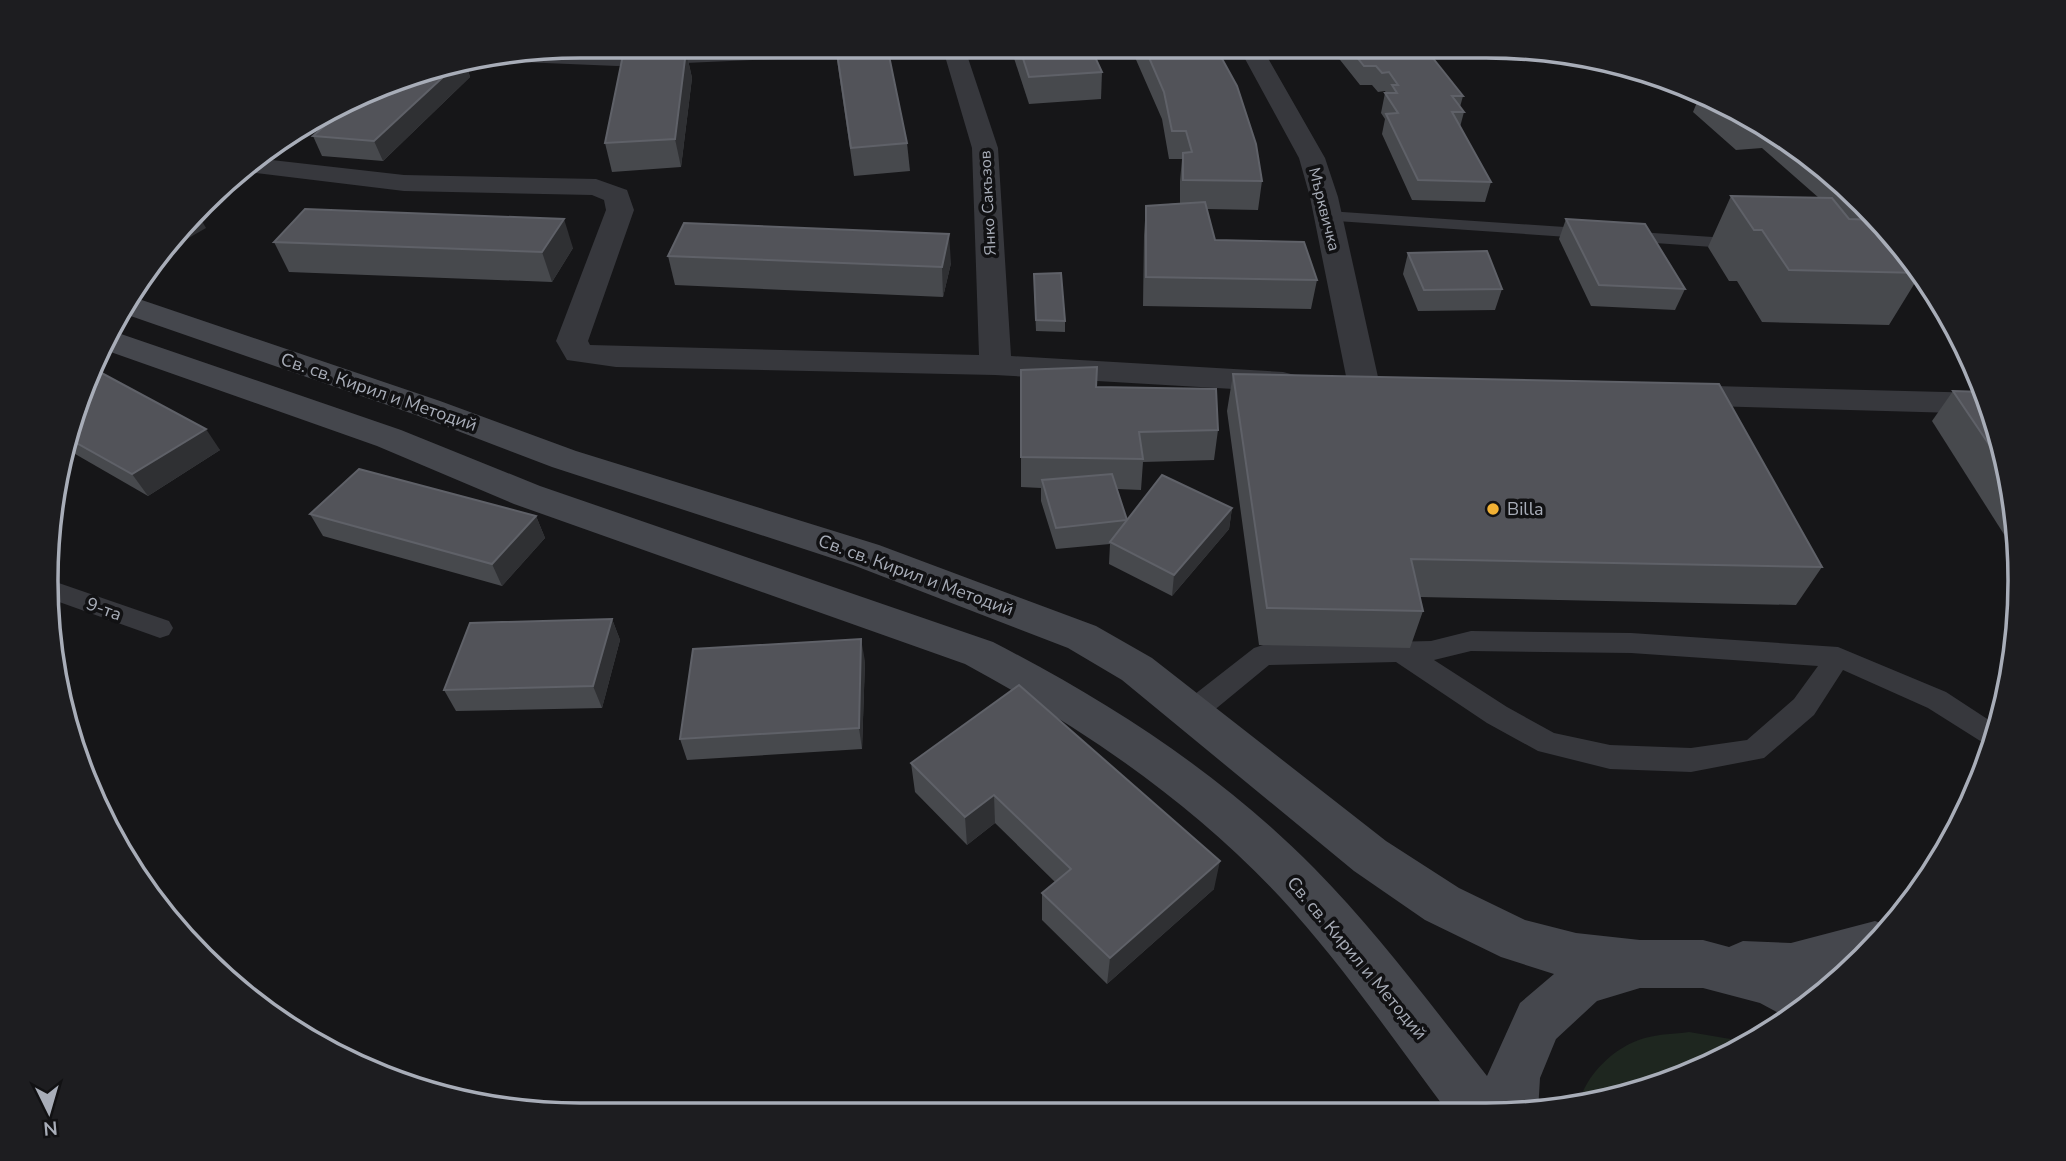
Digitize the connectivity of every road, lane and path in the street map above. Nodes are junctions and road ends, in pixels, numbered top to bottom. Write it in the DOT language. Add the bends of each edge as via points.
graph roads {
  1 [pos="579,58"];
  2 [pos="660,58"];
  3 [pos="957,58"];
  4 [pos="1256,58"];
  5 [pos="261,167"];
  6 [pos="1328,216"];
  7 [pos="1757,245"];
  8 [pos="135,307"];
  9 [pos="115,343"];
  10 [pos="995,365"];
  11 [pos="1641,394"];
  12 [pos="1978,404"];
  13 [pos="58,592"];
  14 [pos="160,628"];
  15 [pos="1400,651"];
  16 [pos="1838,657"];
  17 [pos="1191,712"];
  18 [pos="1986,731"];
  19 [pos="1856,949"];
  20 [pos="1640,964"];
  21 [pos="1703,964"];
  22 [pos="1800,998"];
  23 [pos="1512,1102"];
  24 [pos="1474,1103"];
  1 -- 2 [label="street"];
  3 -- 10 [label="street, Янко Сакъзов" via="985,148"];
  4 -- 6 [label="street, Мърквичка" via="1312,158"];
  5 -- 10 [label="street" via="404,183 596,187 617,196 620,210 572,341 578,353"];
  6 -- 7 [label="lane"];
  6 -- 10 [label="street, Мърквичка" via="1350,385"];
  8 -- 17 [label="main road, Св. св. Кирил и Методий" via="564,459 866,555 989,601 1082,637 1137,668"];
  9 -- 24 [label="main road, Св. св. Кирил и Методий" via="390,438 527,495 979,653 1048,688 1165,765 1297,883"];
  11 -- 12 [label="street"];
  13 -- 14 [label="lane, 9-та"];
  15 -- 16 [label="lane" via="1471,641 1631,643"];
  15 -- 16 [label="lane" via="1548,743 1610,757 1691,760 1754,750 1804,707"];
  15 -- 17 [label="lane" via="1263,655"];
  16 -- 18 [label="lane" via="1937,700"];
  17 -- 20 [label="main road, Св. св. Кирил и Методий" via="1370,856 1442,904 1518,941 1576,956"];
  19 -- 21 [label="main road" via="1791,967"];
  20 -- 21 [label="main road"];
  20 -- 23 [label="main road" via="1582,982 1538,1021 1513,1078"];
  21 -- 22 [label="main road" via="1770,982"];
}
